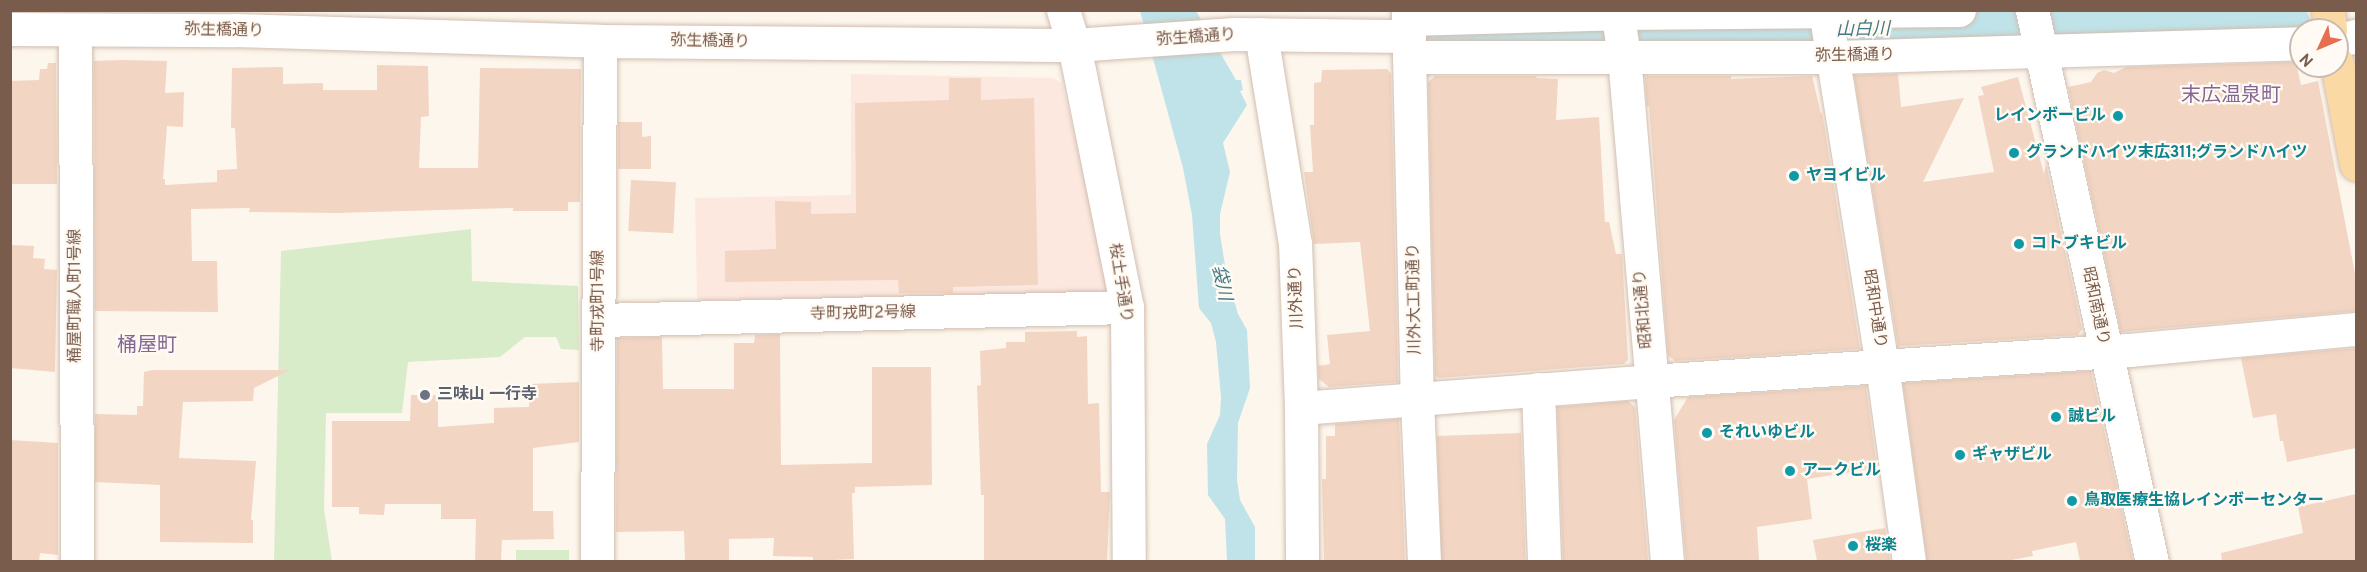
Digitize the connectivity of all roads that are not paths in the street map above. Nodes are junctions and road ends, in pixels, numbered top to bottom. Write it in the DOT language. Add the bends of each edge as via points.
graph roads {
  1 [pos="1063,10"];
  2 [pos="1959,10"];
  3 [pos="2032,10"];
  4 [pos="1617,12"];
  5 [pos="1826,12"];
  6 [pos="235,20"];
  7 [pos="534,25"];
  8 [pos="10,29"];
  9 [pos="75,30"];
  10 [pos="1409,31"];
  11 [pos="1248,34"];
  12 [pos="600,41"];
  13 [pos="2289,43"];
  14 [pos="1085,45"];
  15 [pos="2040,51"];
  16 [pos="1624,56"];
  17 [pos="1835,57"];
  18 [pos="2340,78"];
  19 [pos="2356,164"];
  20 [pos="1127,307"];
  21 [pos="600,320"];
  22 [pos="2356,329"];
  23 [pos="2105,351"];
  24 [pos="1882,365"];
  25 [pos="1650,381"];
  26 [pos="1538,389"];
  27 [pos="1417,401"];
  28 [pos="1301,408"];
  29 [pos="77,561"];
  30 [pos="597,561"];
  31 [pos="1129,561"];
  32 [pos="1302,561"];
  33 [pos="1424,561"];
  34 [pos="1544,561"];
  35 [pos="1667,561"];
  36 [pos="1909,561"];
  37 [pos="2152,561"];
  1 -- 14 [label="street, 桜土手通り"];
  2 -- 5 [label="street, 弥生橋通り"];
  3 -- 15 [label="street, 昭和南通り"];
  4 -- 5 [label="street, 弥生橋通り"];
  4 -- 10 [label="street, 弥生橋通り"];
  4 -- 16 [label="street, 昭和北通り"];
  5 -- 17 [label="street, 昭和中通り"];
  6 -- 7 [label="street, 弥生橋通り"];
  6 -- 9 [label="street, 弥生橋通り"];
  7 -- 12 [label="street, 弥生橋通り"];
  8 -- 9 [label="street, 弥生橋通り"];
  9 -- 29 [label="street, 桶屋町職人町1号線"];
  10 -- 11 [label="street, 弥生橋通り"];
  10 -- 16 [label="street, 弥生橋通り"];
  10 -- 27 [label="street, 川外大工町通り"];
  11 -- 14 [label="street, 弥生橋通り"];
  11 -- 28 [label="street, 川外通り" via="1295,243"];
  12 -- 14 [label="street, 弥生橋通り"];
  12 -- 21 [label="street, 寺町戎町1号線"];
  13 -- 15 [label="street, 弥生橋通り"];
  14 -- 20 [label="street, 桜土手通り"];
  15 -- 17 [label="street, 弥生橋通り"];
  15 -- 23 [label="street, 昭和南通り"];
  16 -- 17 [label="street, 弥生橋通り"];
  16 -- 25 [label="street, 昭和北通り"];
  17 -- 24 [label="street, 昭和中通り"];
  18 -- 19 [label="main road"];
  20 -- 21 [label="street, 寺町戎町2号線"];
  20 -- 31 [label="street, 桜土手通り"];
  21 -- 30 [label="street, 寺町戎町1号線"];
  22 -- 23 [label="street"];
  23 -- 24 [label="street"];
  23 -- 37 [label="street, 昭和南通り"];
  24 -- 25 [label="street"];
  24 -- 36 [label="street, 昭和中通り"];
  25 -- 26 [label="street"];
  25 -- 35 [label="street, 昭和北通り"];
  26 -- 27 [label="street"];
  26 -- 34 [label="street"];
  27 -- 28 [label="street"];
  27 -- 33 [label="street, 川外大工町通り"];
  28 -- 32 [label="street, 川外通り"];
}
